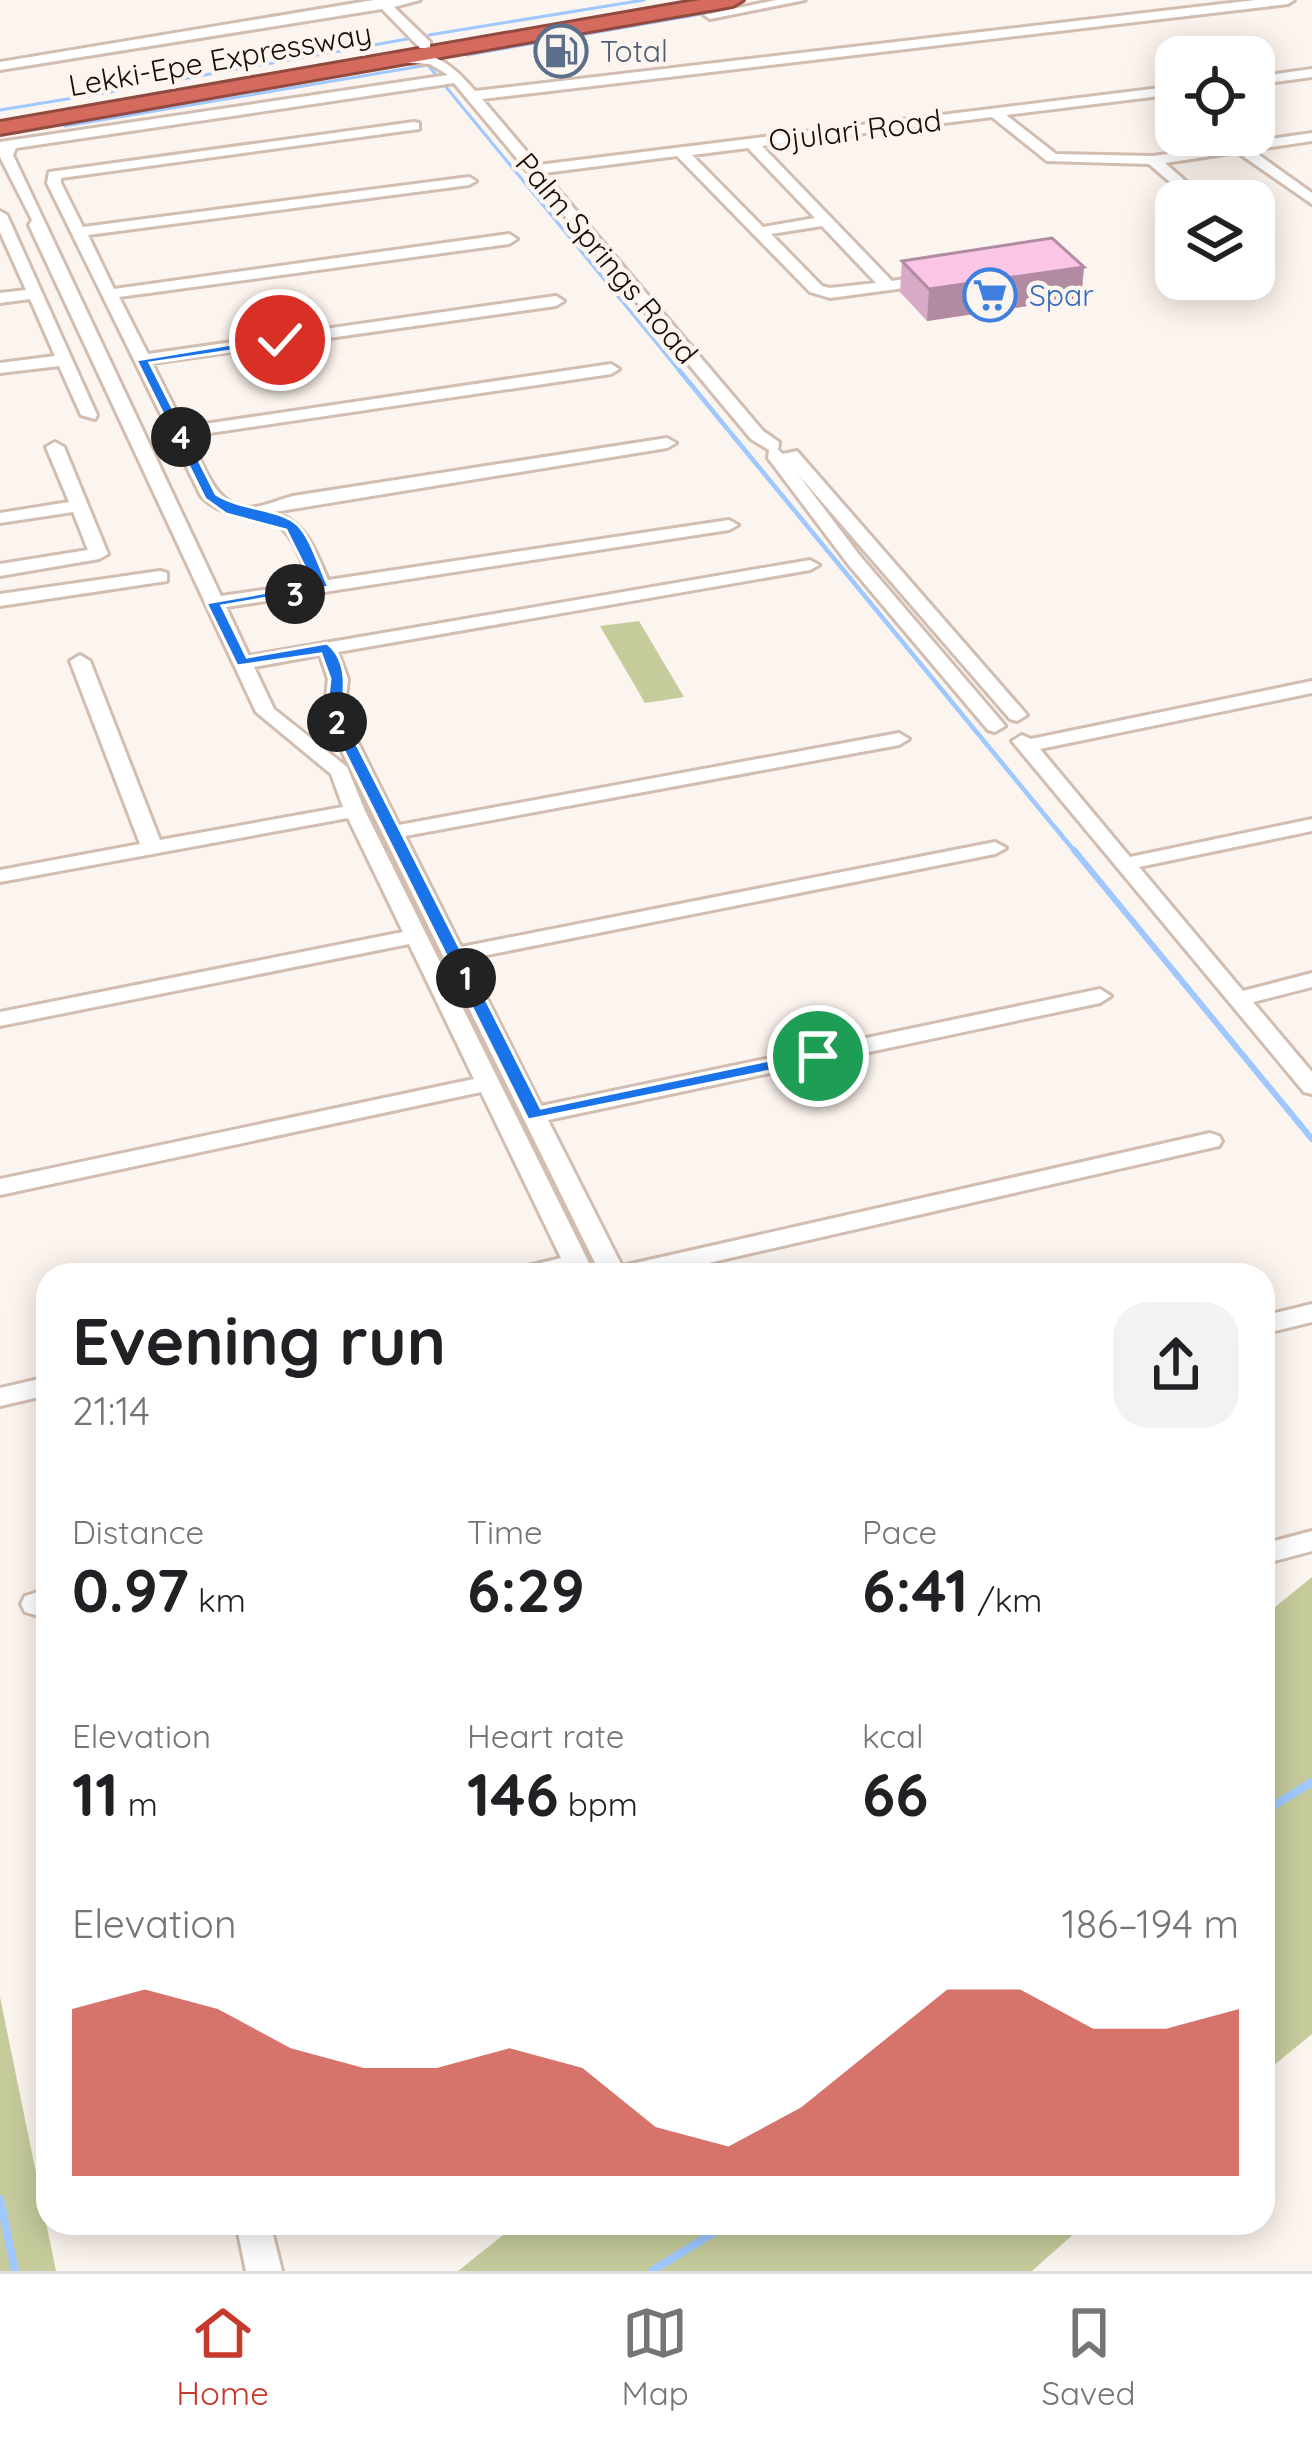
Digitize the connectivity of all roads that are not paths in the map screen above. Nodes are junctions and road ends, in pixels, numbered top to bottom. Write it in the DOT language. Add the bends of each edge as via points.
graph roads {
  1 [pos="414,0"];
  2 [pos="686,0"];
  3 [pos="733,0"];
  4 [pos="800,0"];
  5 [pos="1288,0"];
  6 [pos="382,2"];
  7 [pos="1082,2"];
  8 [pos="710,15"];
  9 [pos="1108,21"];
  10 [pos="476,44"];
  11 [pos="425,45"];
  12 [pos="383,61"];
  13 [pos="0,66"];
  14 [pos="1312,74"];
  15 [pos="447,76"];
  16 [pos="1275,78"];
  17 [pos="1155,93"];
  18 [pos="471,96"];
  19 [pos="995,113"];
  20 [pos="414,126"];
  21 [pos="3,134"];
  22 [pos="1312,137"];
  23 [pos="752,143"];
  24 [pos="1275,143"];
  25 [pos="681,152"];
  26 [pos="1183,156"];
  27 [pos="1251,156"];
  28 [pos="1154,160"];
  29 [pos="534,170"];
  30 [pos="1173,180"];
  31 [pos="469,181"];
  32 [pos="1312,200"];
  33 [pos="0,215"];
  34 [pos="825,221"];
  35 [pos="78,232"];
  36 [pos="758,232"];
  37 [pos="509,238"];
  38 [pos="954,276"];
  39 [pos="888,286"];
  40 [pos="109,293"];
  41 [pos="33,294"];
  42 [pos="0,298"];
  43 [pos="556,301"];
  44 [pos="65,360"];
  45 [pos="142,360"];
  46 [pos="0,368"];
  47 [pos="611,369"];
  48 [pos="89,415"];
  49 [pos="178,433"];
  50 [pos="667,443"];
  51 [pos="55,447"];
  52 [pos="779,452"];
  53 [pos="79,506"];
  54 [pos="258,516"];
  55 [pos="0,518"];
  56 [pos="729,525"];
  57 [pos="810,565"];
  58 [pos="0,570"];
  59 [pos="160,577"];
  60 [pos="322,587"];
  61 [pos="0,600"];
  62 [pos="213,603"];
  63 [pos="327,648"];
  64 [pos="80,661"];
  65 [pos="242,662"];
  66 [pos="1312,687"];
  67 [pos="1017,715"];
  68 [pos="995,726"];
  69 [pos="899,739"];
  70 [pos="1024,744"];
  71 [pos="355,811"];
  72 [pos="1312,825"];
  73 [pos="393,832"];
  74 [pos="152,848"];
  75 [pos="995,848"];
  76 [pos="1125,863"];
  77 [pos="0,876"];
  78 [pos="416,937"];
  79 [pos="454,956"];
  80 [pos="1312,980"];
  81 [pos="1100,996"];
  82 [pos="1238,999"];
  83 [pos="0,1019"];
  84 [pos="488,1083"];
  85 [pos="1312,1087"];
  86 [pos="535,1115"];
  87 [pos="1210,1141"];
  88 [pos="0,1187"];
  89 [pos="576,1263"];
  90 [pos="611,1263"];
  91 [pos="670,1263"];
  92 [pos="1312,1312"];
  93 [pos="1275,1321"];
  94 [pos="36,1389"];
  95 [pos="0,1397"];
  96 [pos="1312,1541"];
  97 [pos="1275,1551"];
  98 [pos="256,2235"];
  99 [pos="264,2271"];
  1 -- 6 [label="street"];
  2 -- 11 [label="highway, Lekki-Epe Expressway"];
  3 -- 10 [label="highway, Lekki-Epe Expressway"];
  4 -- 8 [label="street"];
  5 -- 9 [label="street"];
  6 -- 11 [label="street"];
  6 -- 13 [label="street"];
  7 -- 9 [label="street"];
  9 -- 18 [label="street"];
  10 -- 12 [label="highway, Lekki-Epe Expressway"];
  10 -- 15 [label="street" via="449,56"];
  11 -- 21 [label="highway, Lekki-Epe Expressway"];
  12 -- 15 [label="street" via="421,58"];
  12 -- 21 [label="highway, Lekki-Epe Expressway"];
  14 -- 16 [label="street"];
  15 -- 18 [label="street, Palm Springs Road"];
  15 -- 21 [label="street"];
  17 -- 19 [label="street, Ojulari Road"];
  18 -- 29 [label="street, Palm Springs Road"];
  19 -- 23 [label="street, Ojulari Road"];
  19 -- 28 [label="street" via="1052,158"];
  20 -- 35 [label="street" via="63,171 54,183"];
  21 -- 62 [label="street"];
  22 -- 24 [label="street"];
  23 -- 25 [label="street, Ojulari Road"];
  23 -- 34 [label="street"];
  25 -- 29 [label="street, Ojulari Road"];
  25 -- 36 [label="street"];
  26 -- 28 [label="street"];
  27 -- 32 [label="street"];
  28 -- 30 [label="street"];
  29 -- 52 [label="street, Palm Springs Road"];
  31 -- 35 [label="street"];
  33 -- 41 [label="street"];
  34 -- 36 [label="street"];
  34 -- 39 [label="street"];
  35 -- 40 [label="street"];
  36 -- 39 [label="street" via="823,292"];
  37 -- 40 [label="street"];
  38 -- 39 [label="street"];
  40 -- 45 [label="street"];
  41 -- 42 [label="street"];
  41 -- 44 [label="street"];
  43 -- 45 [label="street"];
  44 -- 46 [label="street"];
  44 -- 48 [label="street"];
  45 -- 49 [label="street"];
  47 -- 49 [label="street"];
  49 -- 54 [label="street" via="215,502"];
  50 -- 54 [label="street" via="293,501"];
  51 -- 53 [label="street"];
  52 -- 67 [label="street"];
  52 -- 68 [label="street" via="776,464"];
  53 -- 55 [label="street"];
  53 -- 58 [label="street" via="99,554"];
  54 -- 60 [label="street" via="292,528"];
  56 -- 60 [label="street"];
  57 -- 63 [label="street"];
  59 -- 61 [label="street"];
  60 -- 62 [label="street"];
  62 -- 65 [label="street"];
  63 -- 65 [label="street"];
  63 -- 73 [label="street" via="338,679 334,715"];
  64 -- 74 [label="street"];
  65 -- 71 [label="street" via="266,712 326,763 334,797"];
  66 -- 70 [label="street"];
  67 -- 68 [label="street"];
  67 -- 70 [label="street" via="1045,728"];
  68 -- 70 [label="street"];
  69 -- 73 [label="street"];
  70 -- 76 [label="street"];
  71 -- 74 [label="street"];
  71 -- 78 [label="street"];
  72 -- 76 [label="street"];
  73 -- 79 [label="street"];
  74 -- 77 [label="street"];
  75 -- 79 [label="street"];
  76 -- 82 [label="street"];
  78 -- 83 [label="street"];
  78 -- 84 [label="street"];
  79 -- 86 [label="street"];
  80 -- 82 [label="street"];
  81 -- 86 [label="street"];
  82 -- 85 [label="street"];
  84 -- 88 [label="street"];
  84 -- 89 [label="street"];
  86 -- 90 [label="street"];
  87 -- 91 [label="street"];
  92 -- 93 [label="street"];
  94 -- 95 [label="street"];
  96 -- 97 [label="street"];
  98 -- 99 [label="street"];
}
